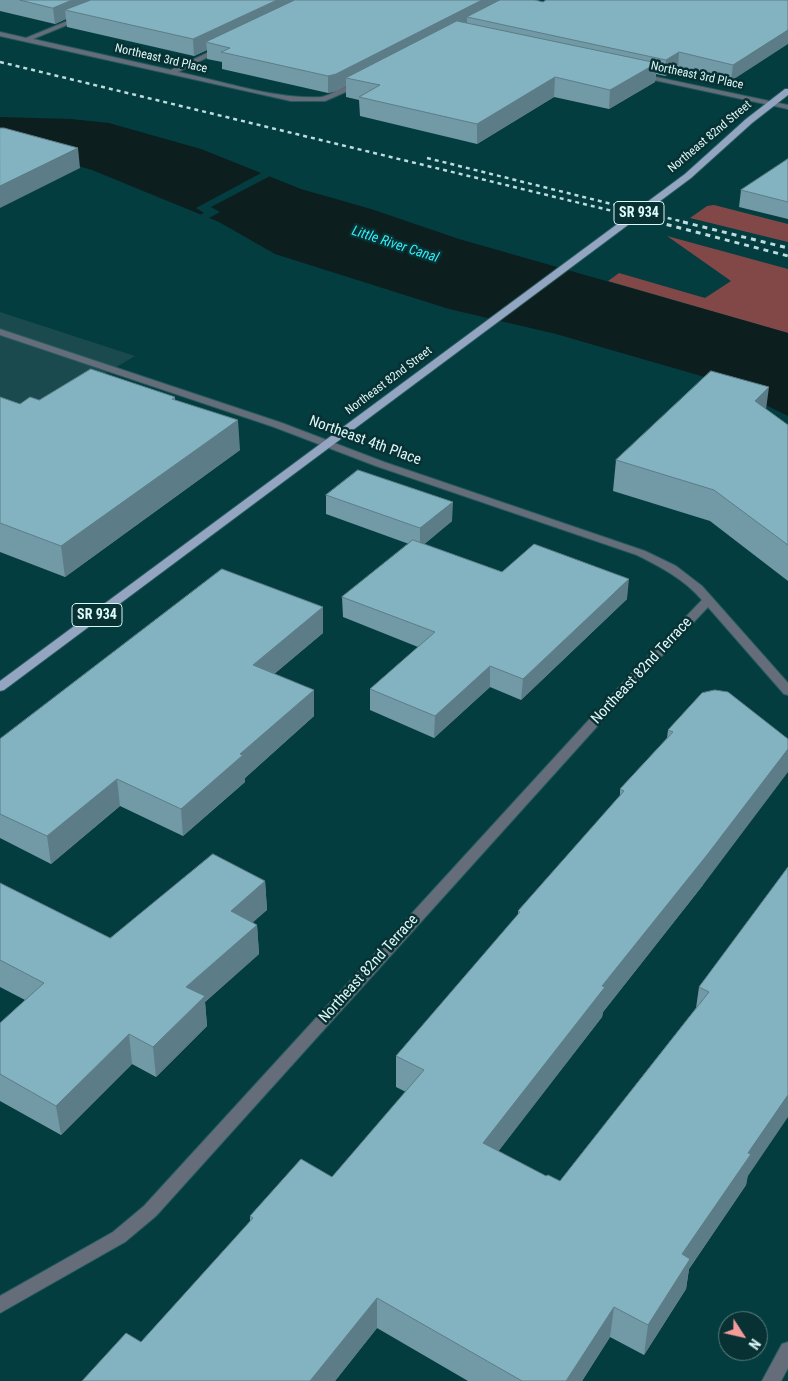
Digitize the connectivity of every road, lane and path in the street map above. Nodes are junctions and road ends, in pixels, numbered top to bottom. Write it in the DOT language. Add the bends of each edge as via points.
graph roads {
  1 [pos="88,14"];
  2 [pos="0,34"];
  3 [pos="26,40"];
  4 [pos="232,43"];
  5 [pos="628,72"];
  6 [pos="170,73"];
  7 [pos="369,80"];
  8 [pos="788,91"];
  9 [pos="772,104"];
  10 [pos="788,107"];
  11 [pos="0,332"];
  12 [pos="327,444"];
  13 [pos="709,599"];
  14 [pos="0,687"];
  15 [pos="788,691"];
  16 [pos="0,1305"];
  17 [pos="788,1350"];
  18 [pos="771,1381"];
  1 -- 3 [label="street"];
  2 -- 3 [label="street, Northeast 3rd Place"];
  3 -- 6 [label="street, Northeast 3rd Place"];
  4 -- 6 [label="street"];
  5 -- 9 [label="street, Northeast 3rd Place"];
  6 -- 7 [label="street, Northeast 3rd Place" via="300,100 339,95"];
  8 -- 9 [label="main road, Northeast 82nd Street / SR 934"];
  9 -- 10 [label="street, Northeast 3rd Place"];
  9 -- 12 [label="main road, Northeast 82nd Street / SR 934" via="688,176"];
  11 -- 12 [label="street, Northeast 4th Place"];
  12 -- 13 [label="street, Northeast 4th Place" via="641,553 672,568"];
  12 -- 14 [label="main road, Northeast 82nd Street / SR 934"];
  13 -- 15 [label="street, Northeast 4th Place"];
  13 -- 16 [label="street, Northeast 82nd Terrace" via="150,1211 119,1237"];
  17 -- 18 [label="street"];
}
